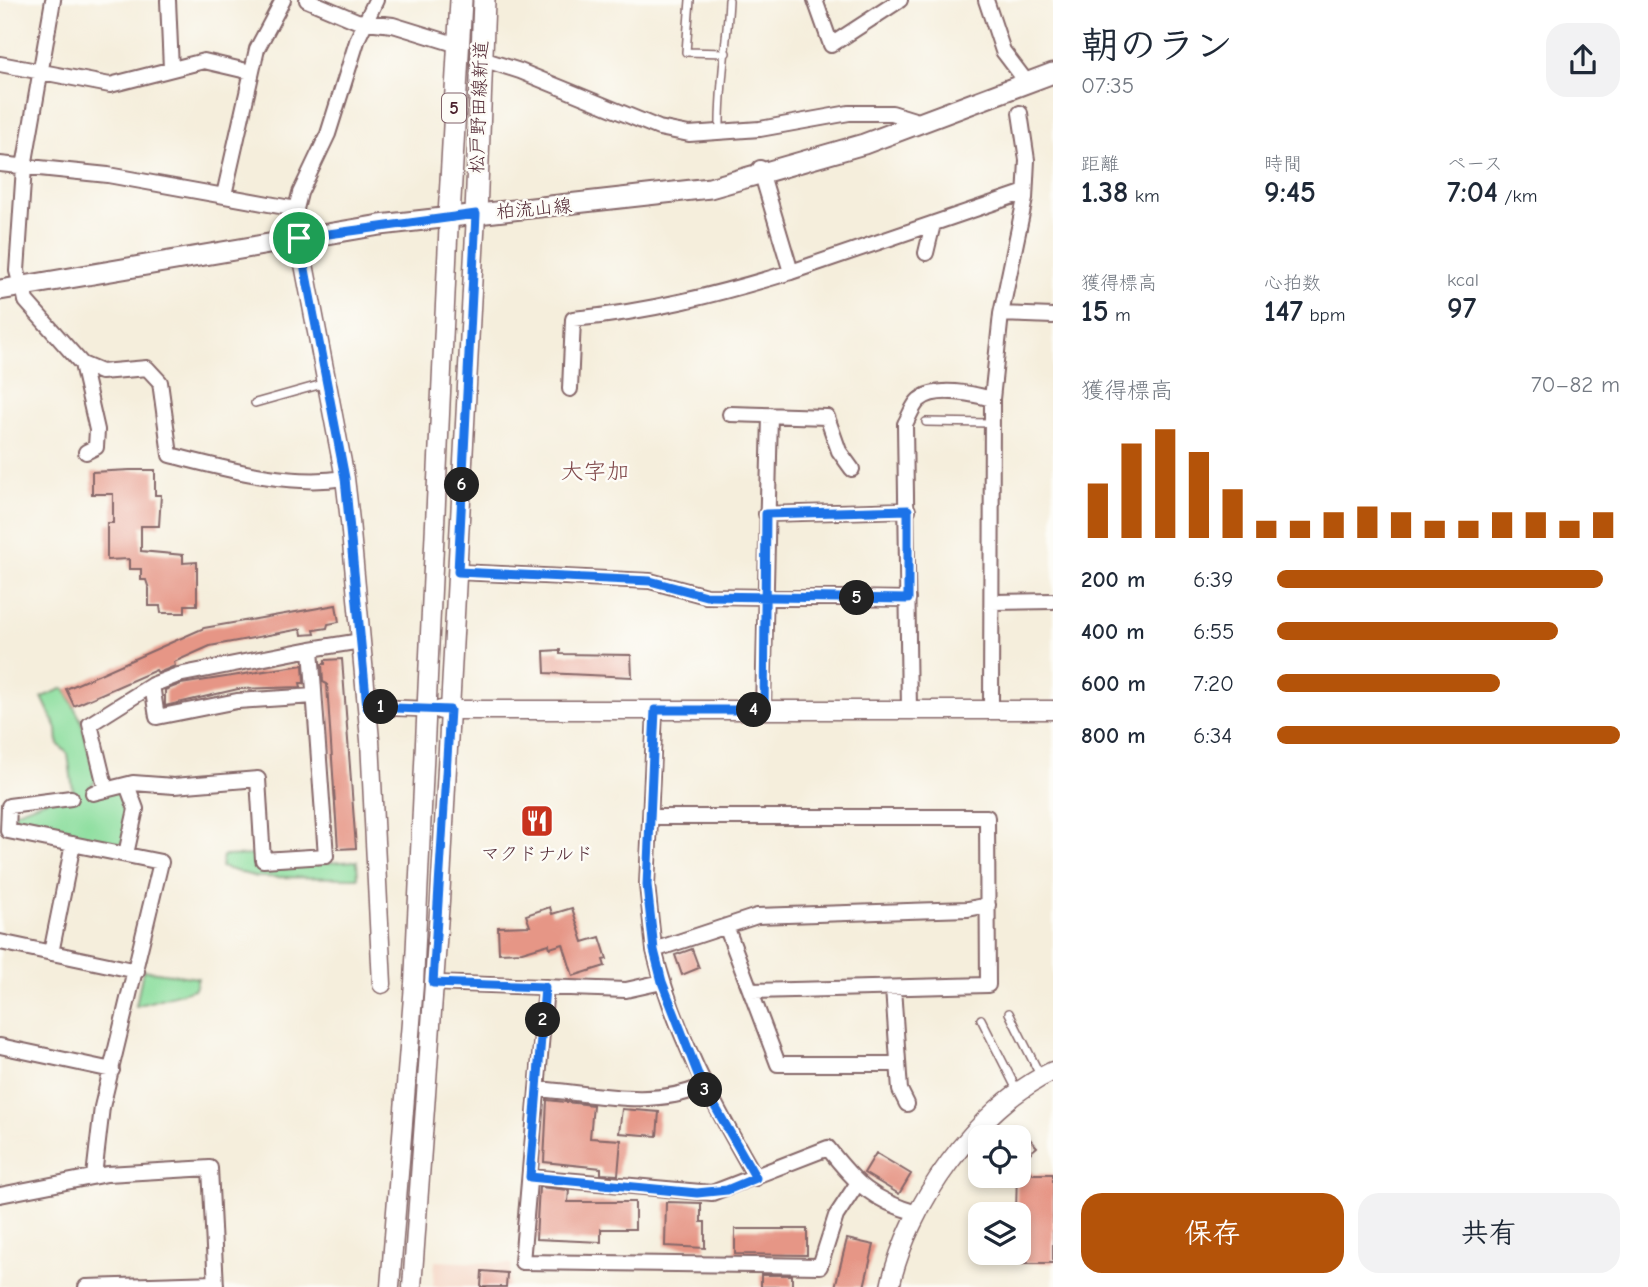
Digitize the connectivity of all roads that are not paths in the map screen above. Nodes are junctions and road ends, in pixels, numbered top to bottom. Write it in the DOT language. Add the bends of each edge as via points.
graph roads {
  1 [pos="53,0"];
  2 [pos="168,0"];
  3 [pos="283,0"];
  4 [pos="307,0"];
  5 [pos="376,0"];
  6 [pos="461,0"];
  7 [pos="484,0"];
  8 [pos="690,0"];
  9 [pos="729,0"];
  10 [pos="815,0"];
  11 [pos="899,0"];
  12 [pos="986,0"];
  13 [pos="367,22"];
  14 [pos="457,45"];
  15 [pos="726,53"];
  16 [pos="482,59"];
  17 [pos="0,64"];
  18 [pos="171,69"];
  19 [pos="251,72"];
  20 [pos="40,73"];
  21 [pos="1053,73"];
  22 [pos="1028,84"];
  23 [pos="1020,113"];
  24 [pos="921,122"];
  25 [pos="720,132"];
  26 [pos="0,164"];
  27 [pos="24,167"];
  28 [pos="761,171"];
  29 [pos="1025,192"];
  30 [pos="224,195"];
  31 [pos="296,209"];
  32 [pos="476,214"];
  33 [pos="449,217"];
  34 [pos="933,224"];
  35 [pos="299,238"];
  36 [pos="926,253"];
  37 [pos="792,272"];
  38 [pos="22,286"];
  39 [pos="0,290"];
  40 [pos="1001,314"];
  41 [pos="1053,316"];
  42 [pos="82,364"];
  43 [pos="326,383"];
  44 [pos="570,389"];
  45 [pos="992,399"];
  46 [pos="255,403"];
  47 [pos="730,414"];
  48 [pos="770,415"];
  49 [pos="926,422"];
  50 [pos="991,423"];
  51 [pos="86,452"];
  52 [pos="852,468"];
  53 [pos="345,478"];
  54 [pos="908,510"];
  55 [pos="766,514"];
  56 [pos="458,572"];
  57 [pos="764,596"];
  58 [pos="908,599"];
  59 [pos="1053,601"];
  60 [pos="992,602"];
  61 [pos="361,641"];
  62 [pos="311,649"];
  63 [pos="152,685"];
  64 [pos="314,696"];
  65 [pos="367,707"];
  66 [pos="426,709"];
  67 [pos="991,709"];
  68 [pos="450,710"];
  69 [pos="655,710"];
  70 [pos="764,710"];
  71 [pos="909,710"];
  72 [pos="1053,710"];
  73 [pos="127,785"];
  74 [pos="71,798"];
  75 [pos="650,817"];
  76 [pos="4,830"];
  77 [pos="73,844"];
  78 [pos="126,854"];
  79 [pos="988,905"];
  80 [pos="726,926"];
  81 [pos="0,942"];
  82 [pos="654,950"];
  83 [pos="51,953"];
  84 [pos="136,971"];
  85 [pos="662,982"];
  86 [pos="433,983"];
  87 [pos="382,984"];
  88 [pos="545,987"];
  89 [pos="893,988"];
  90 [pos="751,991"];
  91 [pos="1009,1013"];
  92 [pos="981,1019"];
  93 [pos="0,1046"];
  94 [pos="898,1064"];
  95 [pos="112,1070"];
  96 [pos="1047,1074"];
  97 [pos="704,1086"];
  98 [pos="537,1089"];
  99 [pos="1018,1093"];
  100 [pos="907,1104"];
  101 [pos="94,1176"];
  102 [pos="530,1177"];
  103 [pos="756,1178"];
  104 [pos="857,1184"];
  105 [pos="0,1195"];
  106 [pos="917,1213"];
  107 [pos="216,1285"];
  108 [pos="86,1287"];
  109 [pos="390,1287"];
  110 [pos="412,1287"];
  111 [pos="890,1287"];
  1 -- 20 [label="street"];
  2 -- 18 [label="street"];
  3 -- 19 [label="street" via="257,49"];
  4 -- 13 [label="street"];
  5 -- 13 [label="street"];
  6 -- 14 [label="main road, 松戸野田線新道 / 5"];
  7 -- 16 [label="main road, 松戸野田線新道 / 5"];
  8 -- 15 [label="lane" via="686,51"];
  9 -- 15 [label="lane"];
  10 -- 11 [label="street" via="831,45"];
  12 -- 22 [label="street" via="1003,51"];
  13 -- 14 [label="street" via="393,25"];
  13 -- 31 [label="street"];
  14 -- 33 [label="main road, 松戸野田線新道 / 5"];
  15 -- 25 [label="lane" via="719,87"];
  16 -- 25 [label="street" via="659,128 689,134"];
  16 -- 32 [label="main road, 松戸野田線新道 / 5"];
  17 -- 20 [label="street"];
  18 -- 19 [label="street" via="204,61"];
  18 -- 20 [label="street" via="110,85"];
  19 -- 30 [label="street"];
  20 -- 27 [label="street"];
  21 -- 22 [label="main road, 柏流山線"];
  22 -- 24 [label="main road, 柏流山線"];
  23 -- 29 [label="street" via="1027,160"];
  24 -- 25 [label="street" via="892,113 849,113"];
  24 -- 28 [label="main road, 柏流山線" via="864,144"];
  26 -- 27 [label="street"];
  27 -- 30 [label="street" via="108,174"];
  27 -- 38 [label="street" via="18,271"];
  28 -- 32 [label="main road, 柏流山線" via="710,188"];
  28 -- 37 [label="street"];
  29 -- 34 [label="street"];
  29 -- 40 [label="street"];
  30 -- 31 [label="street"];
  31 -- 35 [label="street"];
  32 -- 33 [label="main road, 柏流山線"];
  32 -- 56 [label="street"];
  33 -- 35 [label="main road, 柏流山線"];
  33 -- 66 [label="street"];
  34 -- 36 [label="street"];
  34 -- 37 [label="street"];
  35 -- 38 [label="main road, 柏流山線"];
  35 -- 43 [label="street"];
  37 -- 44 [label="street" via="697,300 573,320"];
  38 -- 39 [label="main road, 柏流山線"];
  38 -- 42 [label="street" via="32,308"];
  40 -- 41 [label="street"];
  40 -- 45 [label="street"];
  42 -- 51 [label="street" via="97,429 96,447"];
  42 -- 53 [label="street" via="101,372 147,368 160,382 170,455 260,475"];
  43 -- 46 [label="lane"];
  43 -- 53 [label="street"];
  45 -- 50 [label="street"];
  45 -- 54 [label="street" via="951,393 919,400 905,424"];
  47 -- 48 [label="street"];
  48 -- 52 [label="street" via="827,417 839,451"];
  48 -- 55 [label="street"];
  49 -- 50 [label="lane"];
  50 -- 60 [label="street"];
  53 -- 61 [label="street"];
  54 -- 55 [label="street"];
  54 -- 58 [label="street"];
  55 -- 57 [label="street"];
  56 -- 57 [label="street" via="650,581 706,596"];
  56 -- 68 [label="street"];
  57 -- 58 [label="street"];
  57 -- 70 [label="street"];
  58 -- 71 [label="street"];
  59 -- 60 [label="street"];
  60 -- 67 [label="street"];
  61 -- 62 [label="street"];
  61 -- 65 [label="street"];
  62 -- 63 [label="street" via="202,668"];
  62 -- 64 [label="street"];
  63 -- 64 [label="street" via="157,717 237,701"];
  63 -- 73 [label="street" via="90,723 100,792"];
  64 -- 73 [label="street" via="326,856 263,860 258,779"];
  65 -- 66 [label="street"];
  65 -- 87 [label="street"];
  66 -- 68 [label="street"];
  66 -- 109 [label="street" via="414,985"];
  67 -- 71 [label="street"];
  67 -- 72 [label="street"];
  68 -- 69 [label="street"];
  68 -- 86 [label="street"];
  69 -- 70 [label="street"];
  69 -- 75 [label="street"];
  70 -- 71 [label="street"];
  73 -- 78 [label="street" via="136,809"];
  74 -- 76 [label="street" via="9,806"];
  75 -- 79 [label="street" via="987,817"];
  75 -- 82 [label="street" via="647,885"];
  76 -- 77 [label="street"];
  77 -- 78 [label="street"];
  77 -- 83 [label="street"];
  78 -- 84 [label="street" via="161,862"];
  79 -- 80 [label="street" via="757,916"];
  79 -- 89 [label="street" via="988,985"];
  80 -- 82 [label="street"];
  80 -- 90 [label="street"];
  81 -- 83 [label="street"];
  82 -- 85 [label="street"];
  83 -- 84 [label="street"];
  84 -- 95 [label="street"];
  85 -- 88 [label="street" via="626,990"];
  85 -- 97 [label="street"];
  86 -- 88 [label="street"];
  86 -- 110 [label="street"];
  88 -- 98 [label="street"];
  89 -- 90 [label="street"];
  89 -- 94 [label="street"];
  90 -- 94 [label="street" via="778,1064"];
  91 -- 96 [label="lane"];
  92 -- 99 [label="lane"];
  93 -- 95 [label="street"];
  94 -- 100 [label="street" via="900,1090"];
  95 -- 101 [label="street"];
  96 -- 99 [label="street"];
  97 -- 98 [label="street" via="672,1097 652,1098"];
  97 -- 103 [label="street"];
  98 -- 102 [label="street"];
  99 -- 106 [label="street" via="989,1118 944,1170"];
  101 -- 105 [label="street"];
  101 -- 107 [label="street" via="210,1168"];
  102 -- 103 [label="street" via="697,1193 727,1190"];
  102 -- 104 [label="street" via="522,1262 820,1266 836,1216"];
  103 -- 104 [label="street" via="828,1148"];
  104 -- 106 [label="street" via="879,1199"];
  106 -- 111 [label="street"];
  107 -- 108 [label="street"];
}
